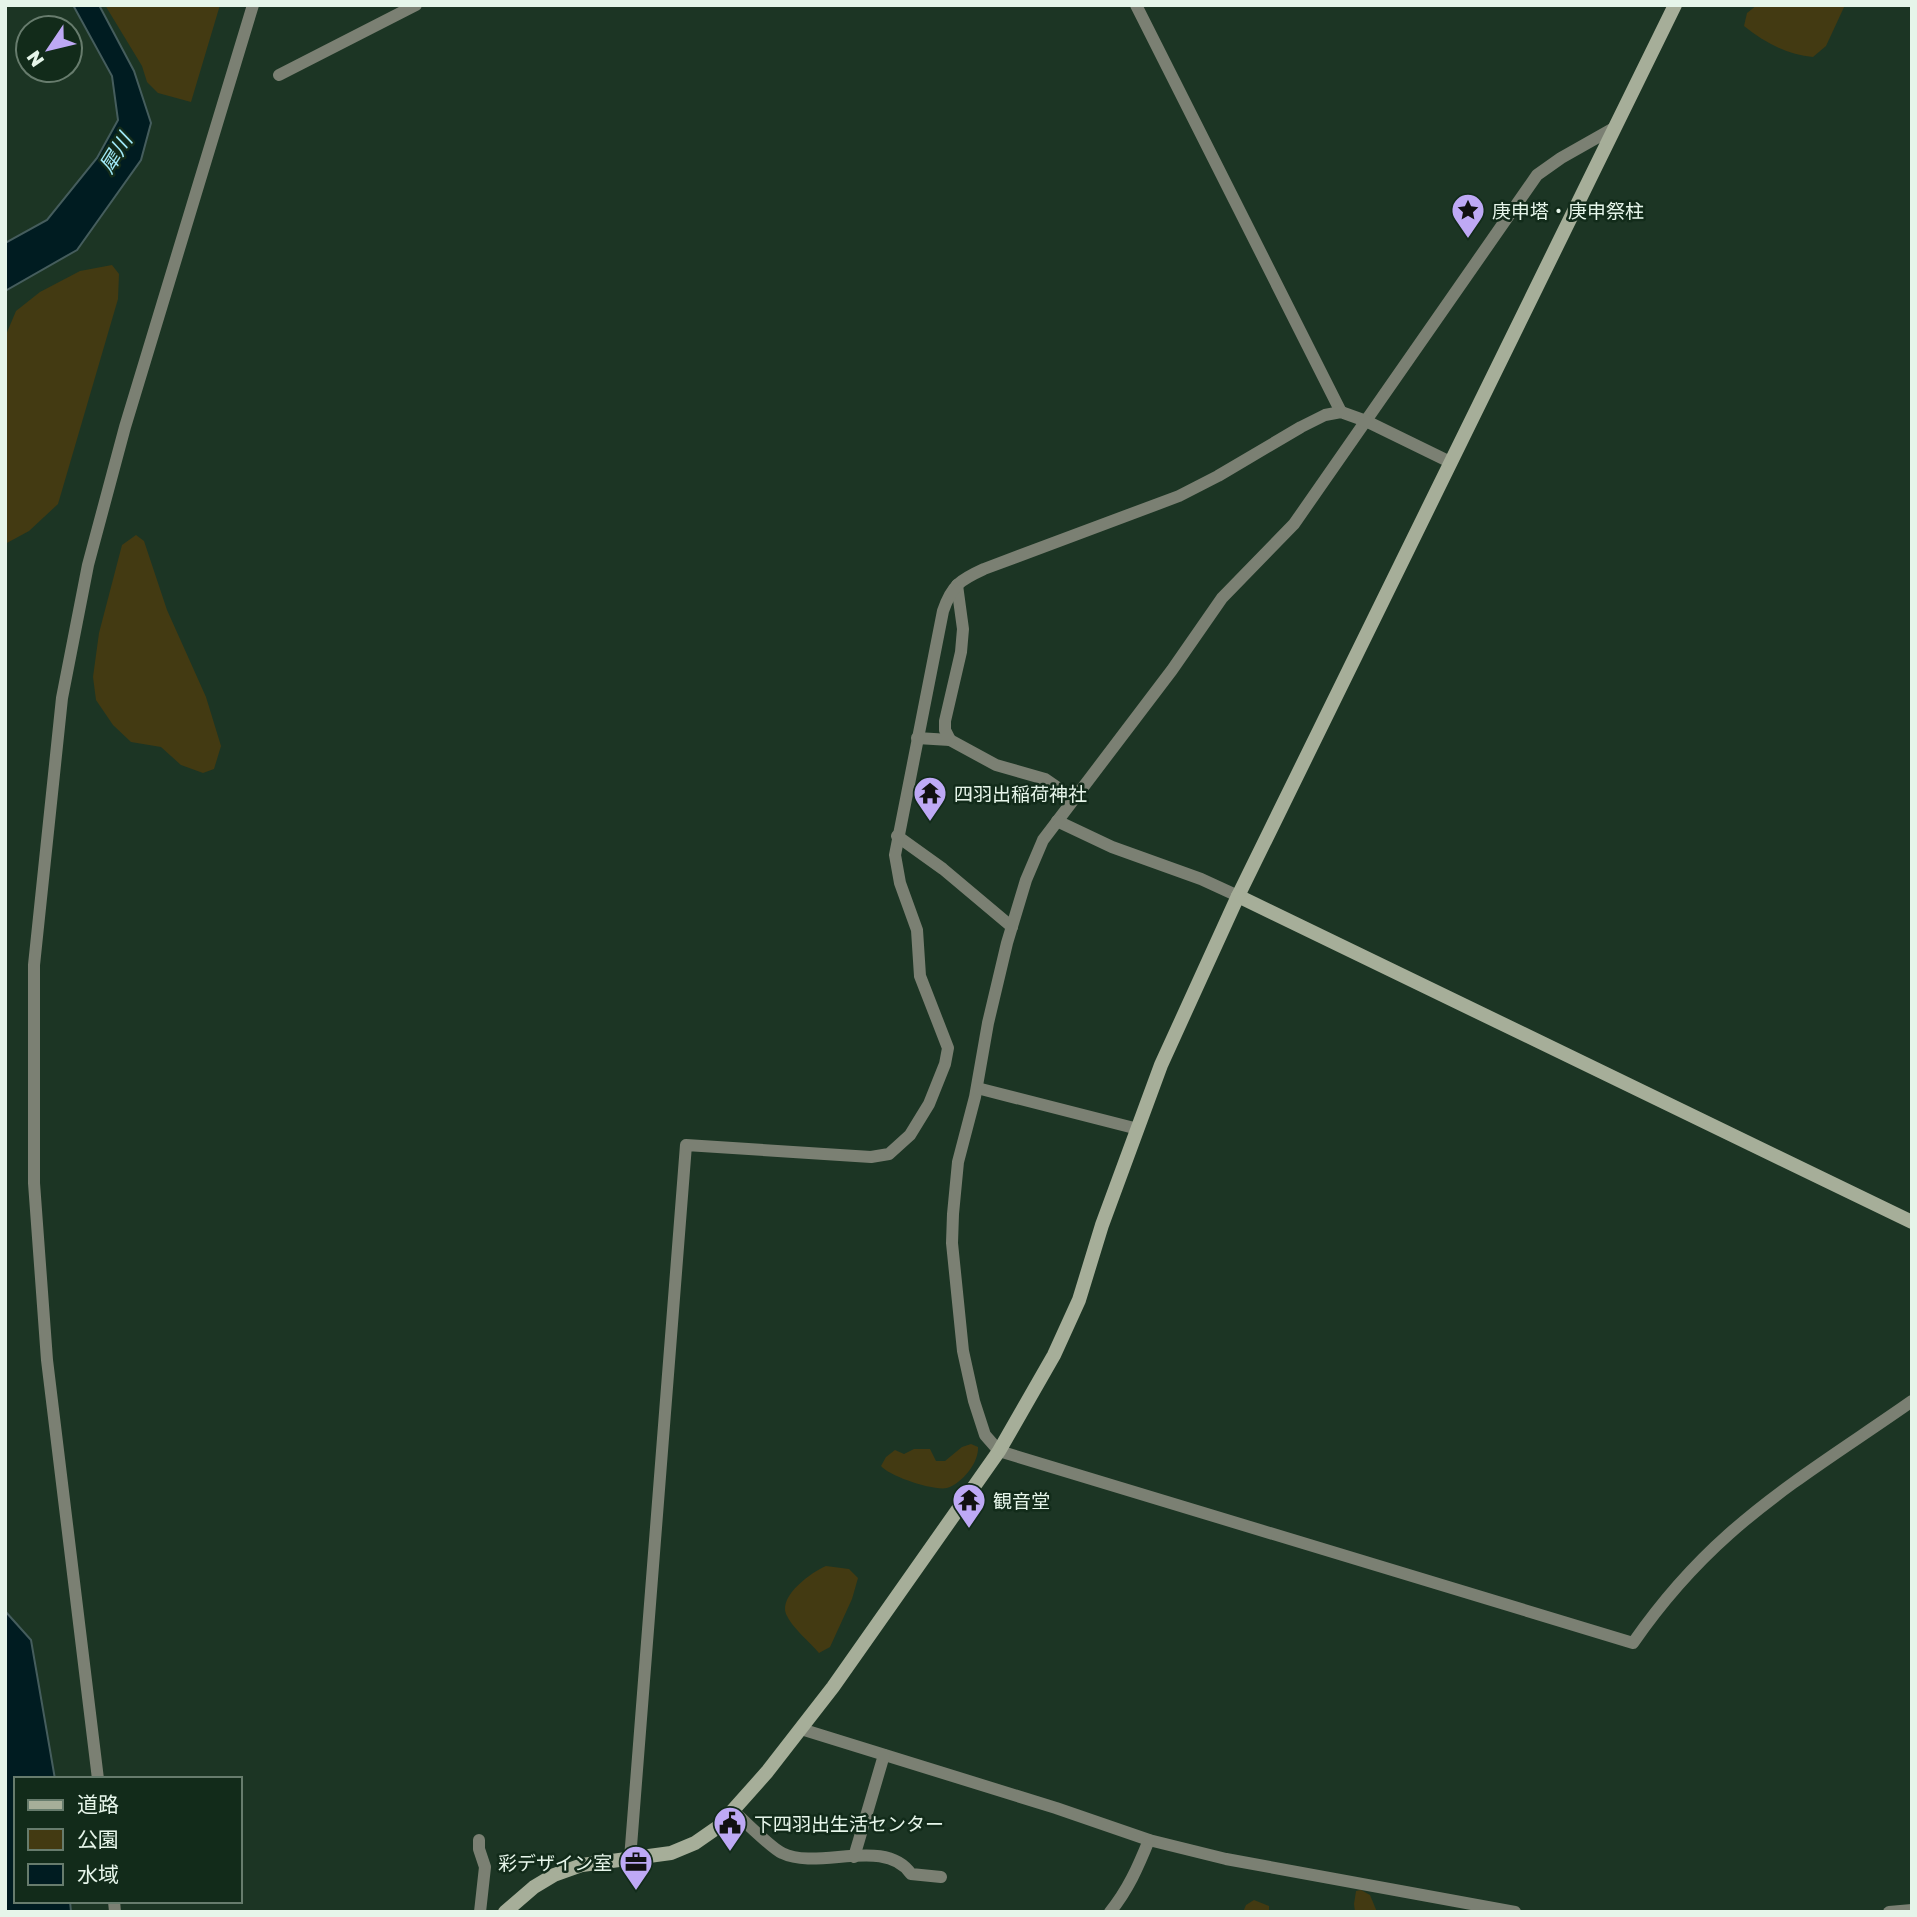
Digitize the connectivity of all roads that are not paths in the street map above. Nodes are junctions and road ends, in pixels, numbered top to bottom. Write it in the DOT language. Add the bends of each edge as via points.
graph roads {
  1 [pos="253,5"];
  2 [pos="416,5"];
  3 [pos="1136,5"];
  4 [pos="1675,5"];
  5 [pos="279,75"];
  6 [pos="1614,128"];
  7 [pos="1341,412"];
  8 [pos="1366,421"];
  9 [pos="1450,462"];
  10 [pos="957,585"];
  11 [pos="917,738"];
  12 [pos="950,740"];
  13 [pos="1074,799"];
  14 [pos="1058,821"];
  15 [pos="897,836"];
  16 [pos="1238,896"];
  17 [pos="1012,927"];
  18 [pos="977,1088"];
  19 [pos="1138,1129"];
  20 [pos="1912,1222"];
  21 [pos="1912,1401"];
  22 [pos="999,1451"];
  23 [pos="801,1729"];
  24 [pos="884,1755"];
  25 [pos="99,1777"];
  26 [pos="733,1811"];
  27 [pos="479,1840"];
  28 [pos="1149,1840"];
  29 [pos="854,1857"];
  30 [pos="630,1859"];
  31 [pos="942,1877"];
  32 [pos="1912,1910"];
  33 [pos="480,1912"];
  34 [pos="505,1912"];
  35 [pos="1110,1912"];
  36 [pos="1515,1912"];
  37 [pos="1889,1912"];
  1 -- 25 [label="street" via="125,427 88,565 62,698 34,965 34,1184 47,1360"];
  2 -- 5 [label="street"];
  3 -- 7 [label="street"];
  4 -- 6 [label="street"];
  6 -- 8 [label="street" via="1537,175"];
  6 -- 9 [label="street"];
  7 -- 8 [label="street"];
  7 -- 10 [label="street" via="1301,427 1178,496 984,569"];
  8 -- 9 [label="street"];
  8 -- 13 [label="street" via="1294,524 1222,598"];
  9 -- 16 [label="street"];
  10 -- 11 [label="street" via="943,611"];
  10 -- 12 [label="street" via="963,629 945,721"];
  11 -- 12 [label="street"];
  11 -- 15 [label="street"];
  12 -- 13 [label="street" via="996,765 1045,779"];
  13 -- 14 [label="street"];
  14 -- 16 [label="street"];
  14 -- 17 [label="street" via="1043,840"];
  15 -- 17 [label="street"];
  15 -- 30 [label="street" via="895,863 917,930 920,976 947,1048 929,1104 910,1135 889,1154 871,1157 686,1145"];
  16 -- 19 [label="street" via="1161,1065"];
  16 -- 20 [label="street"];
  17 -- 18 [label="street"];
  18 -- 19 [label="street"];
  18 -- 22 [label="street" via="958,1162 952,1244 971,1388 985,1435"];
  19 -- 22 [label="street" via="1079,1300 1054,1355"];
  21 -- 22 [label="street" via="1728,1535 1651,1617 1633,1643"];
  22 -- 23 [label="street"];
  23 -- 24 [label="street"];
  23 -- 26 [label="street"];
  24 -- 28 [label="street"];
  24 -- 29 [label="street"];
  26 -- 29 [label="street" via="781,1853"];
  26 -- 30 [label="street" via="695,1843 671,1853"];
  27 -- 33 [label="street" via="485,1867"];
  28 -- 35 [label="street" via="1136,1874"];
  28 -- 36 [label="street" via="1226,1859"];
  29 -- 31 [label="street" via="894,1859 911,1874"];
  30 -- 34 [label="street" via="582,1865 554,1875"];
  32 -- 37 [label="street"];
}
